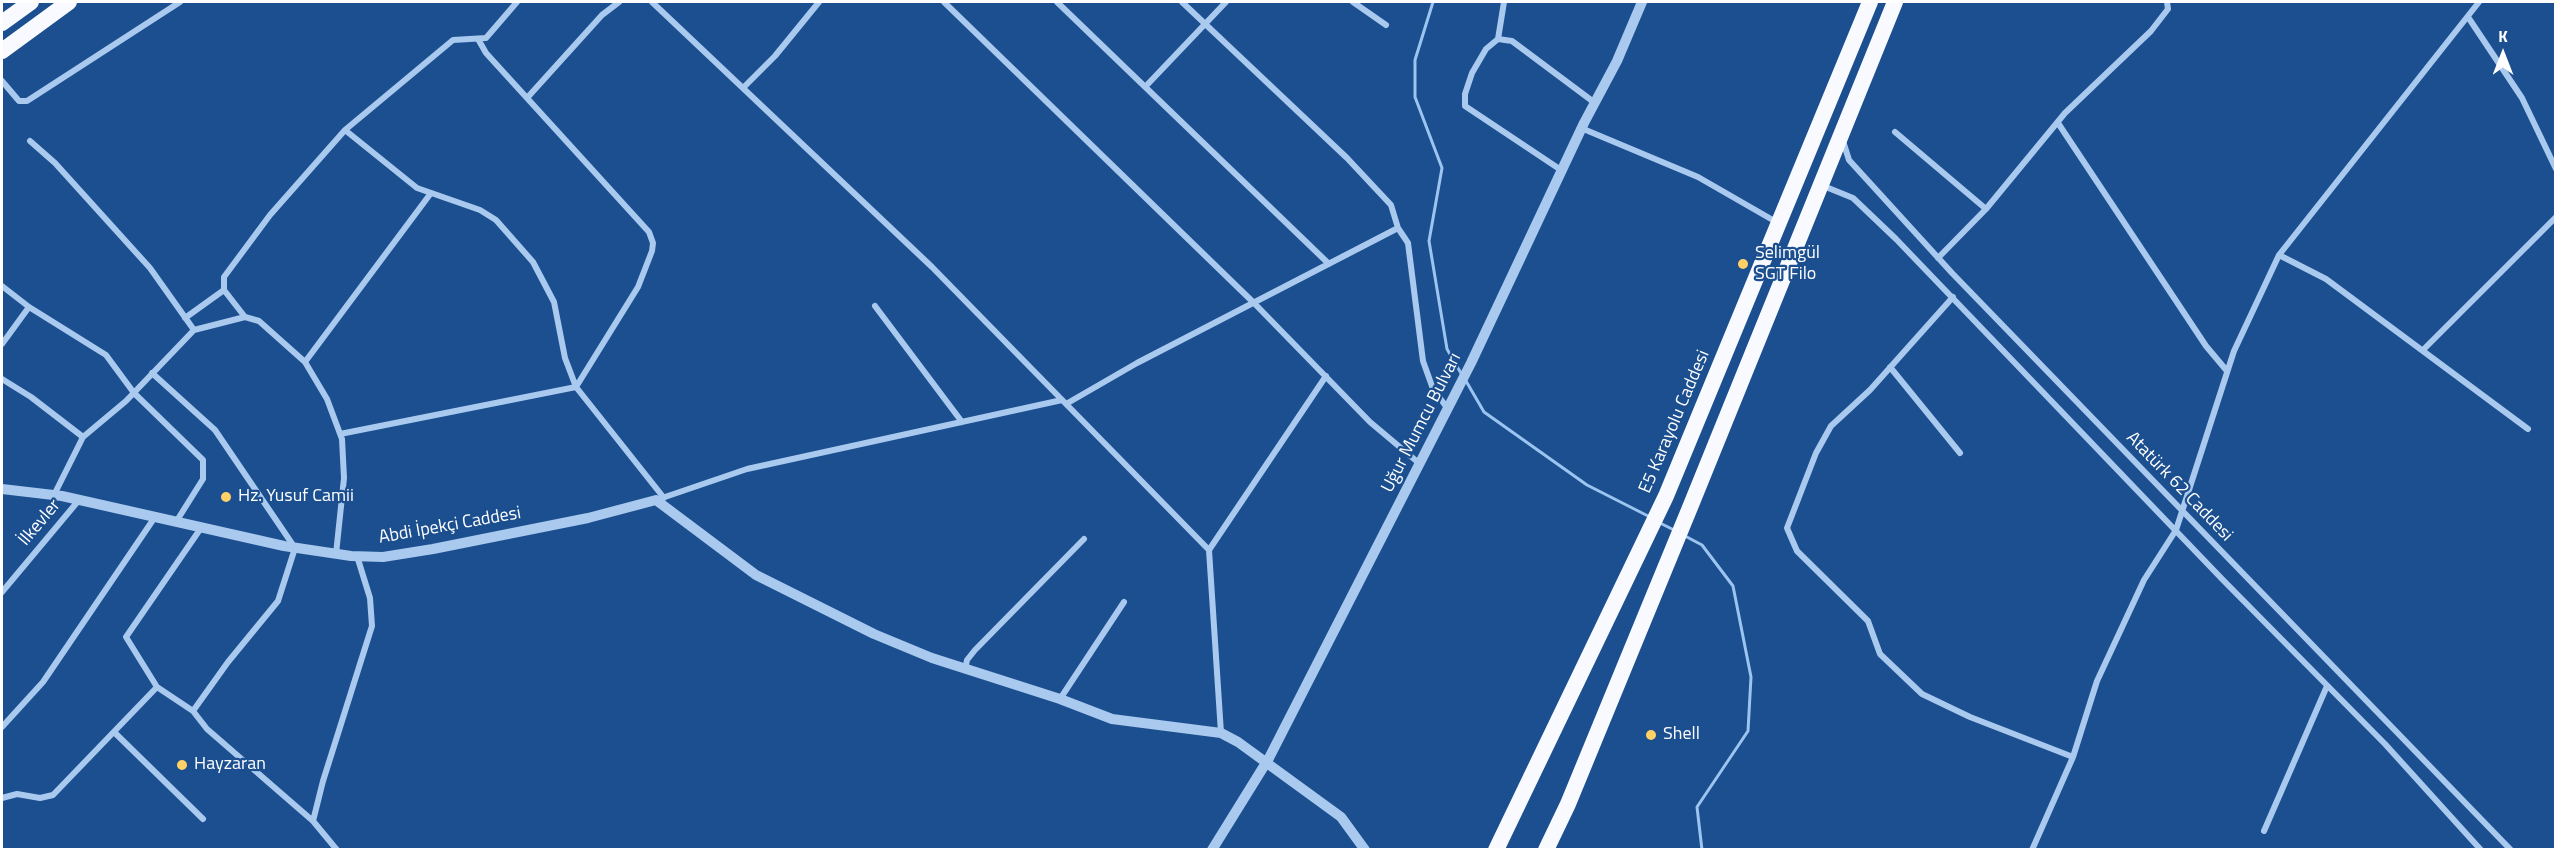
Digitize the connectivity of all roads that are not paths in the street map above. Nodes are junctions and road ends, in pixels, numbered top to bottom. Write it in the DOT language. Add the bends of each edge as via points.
graph roads {
  1 [pos="31,2"];
  2 [pos="69,2"];
  3 [pos="180,2"];
  4 [pos="517,2"];
  5 [pos="619,2"];
  6 [pos="652,2"];
  7 [pos="817,2"];
  8 [pos="944,2"];
  9 [pos="1057,2"];
  10 [pos="1182,2"];
  11 [pos="1226,2"];
  12 [pos="1353,2"];
  13 [pos="1504,2"];
  14 [pos="1642,2"];
  15 [pos="1870,2"];
  16 [pos="1895,2"];
  17 [pos="2167,2"];
  18 [pos="2479,2"];
  19 [pos="2468,17"];
  20 [pos="2,23"];
  21 [pos="1206,24"];
  22 [pos="1386,25"];
  23 [pos="478,39"];
  24 [pos="1498,39"];
  25 [pos="2,51"];
  26 [pos="2,81"];
  27 [pos="1146,87"];
  28 [pos="743,88"];
  29 [pos="527,98"];
  30 [pos="1595,103"];
  31 [pos="2058,123"];
  32 [pos="1581,128"];
  33 [pos="345,130"];
  34 [pos="1895,132"];
  35 [pos="1841,135"];
  36 [pos="30,141"];
  37 [pos="2556,169"];
  38 [pos="1562,170"];
  39 [pos="1821,185"];
  40 [pos="431,193"];
  41 [pos="1986,209"];
  42 [pos="2556,218"];
  43 [pos="1778,223"];
  44 [pos="1398,228"];
  45 [pos="2279,255"];
  46 [pos="1938,258"];
  47 [pos="1329,264"];
  48 [pos="2,286"];
  49 [pos="224,290"];
  50 [pos="1953,297"];
  51 [pos="1254,303"];
  52 [pos="874,306"];
  53 [pos="29,307"];
  54 [pos="245,317"];
  55 [pos="185,318"];
  56 [pos="194,330"];
  57 [pos="2,344"];
  58 [pos="2423,350"];
  59 [pos="305,362"];
  60 [pos="1890,367"];
  61 [pos="2227,371"];
  62 [pos="152,374"];
  63 [pos="1326,376"];
  64 [pos="2,379"];
  65 [pos="576,387"];
  66 [pos="134,393"];
  67 [pos="1064,402"];
  68 [pos="1448,409"];
  69 [pos="963,422"];
  70 [pos="2528,429"];
  71 [pos="340,434"];
  72 [pos="83,437"];
  73 [pos="1960,453"];
  74 [pos="1420,464"];
  75 [pos="2,489"];
  76 [pos="54,495"];
  77 [pos="660,499"];
  78 [pos="79,500"];
  79 [pos="2181,510"];
  80 [pos="155,517"];
  81 [pos="176,522"];
  82 [pos="201,528"];
  83 [pos="2176,530"];
  84 [pos="1084,539"];
  85 [pos="295,548"];
  86 [pos="1209,550"];
  87 [pos="336,554"];
  88 [pos="357,556"];
  89 [pos="2,592"];
  90 [pos="1124,602"];
  91 [pos="965,670"];
  92 [pos="2328,686"];
  93 [pos="157,687"];
  94 [pos="1060,699"];
  95 [pos="193,711"];
  96 [pos="2,727"];
  97 [pos="114,732"];
  98 [pos="1221,733"];
  99 [pos="2073,757"];
  100 [pos="1266,762"];
  101 [pos="2,798"];
  102 [pos="203,819"];
  103 [pos="313,821"];
  104 [pos="2264,831"];
  105 [pos="337,849"];
  106 [pos="1212,849"];
  107 [pos="1365,849"];
  108 [pos="1496,849"];
  109 [pos="1546,849"];
  110 [pos="2032,849"];
  111 [pos="2481,849"];
  112 [pos="2511,849"];
  1 -- 20 [label="highway"];
  2 -- 25 [label="highway"];
  3 -- 26 [label="street" via="27,101 19,101"];
  4 -- 23 [label="street" via="486,38"];
  5 -- 29 [label="street" via="602,15"];
  6 -- 28 [label="street"];
  7 -- 28 [label="street" via="775,56"];
  8 -- 51 [label="street"];
  9 -- 27 [label="street"];
  10 -- 21 [label="street"];
  11 -- 21 [label="street"];
  12 -- 22 [label="street"];
  13 -- 24 [label="street"];
  14 -- 30 [label="street, Uğur Mumcu Bulvarı"];
  15 -- 43 [label="highway, E5 Karayolu Caddesi"];
  16 -- 35 [label="highway"];
  17 -- 31 [label="street" via="2168,9 2151,31"];
  18 -- 19 [label="street"];
  19 -- 37 [label="street" via="2522,98"];
  19 -- 45 [label="street"];
  21 -- 27 [label="street"];
  21 -- 44 [label="street" via="1347,158 1391,206"];
  23 -- 29 [label="street"];
  23 -- 33 [label="street" via="453,40"];
  24 -- 30 [label="street" via="1512,41"];
  24 -- 38 [label="street" via="1486,49 1472,73 1465,106"];
  27 -- 47 [label="street"];
  28 -- 67 [label="street" via="932,267"];
  29 -- 65 [label="street" via="649,232 653,243 638,287"];
  30 -- 32 [label="street, Uğur Mumcu Bulvarı"];
  31 -- 41 [label="street"];
  31 -- 61 [label="street" via="2206,346"];
  32 -- 38 [label="street, Uğur Mumcu Bulvarı"];
  32 -- 43 [label="street" via="1698,177"];
  33 -- 40 [label="street" via="417,188"];
  33 -- 49 [label="street" via="270,215 224,277"];
  34 -- 41 [label="street"];
  35 -- 39 [label="highway"];
  35 -- 46 [label="street, Atatürk 62 Caddesi" via="1849,160"];
  36 -- 55 [label="street" via="55,163 150,268"];
  38 -- 68 [label="street, Uğur Mumcu Bulvarı"];
  39 -- 50 [label="street, Atatürk 62 Caddesi" via="1853,198"];
  39 -- 109 [label="highway" via="1675,546"];
  40 -- 59 [label="street"];
  40 -- 65 [label="street" via="480,210 496,220 533,262 555,302 565,358"];
  41 -- 46 [label="street"];
  42 -- 58 [label="street"];
  43 -- 108 [label="highway, E5 Karayolu Caddesi" via="1666,496"];
  44 -- 47 [label="street"];
  44 -- 68 [label="street" via="1408,243 1423,361 1433,389"];
  45 -- 58 [label="street" via="2326,279"];
  45 -- 61 [label="street"];
  46 -- 79 [label="street, Atatürk 62 Caddesi"];
  47 -- 51 [label="street"];
  48 -- 53 [label="street"];
  49 -- 54 [label="street"];
  49 -- 55 [label="street"];
  50 -- 60 [label="street"];
  50 -- 83 [label="street, Atatürk 62 Caddesi"];
  51 -- 63 [label="street"];
  51 -- 67 [label="street"];
  52 -- 69 [label="street"];
  53 -- 57 [label="street"];
  53 -- 66 [label="street" via="106,355"];
  54 -- 56 [label="street"];
  54 -- 59 [label="street" via="259,321"];
  55 -- 56 [label="street"];
  56 -- 62 [label="street"];
  58 -- 70 [label="street"];
  59 -- 71 [label="street" via="327,399"];
  60 -- 73 [label="street"];
  60 -- 99 [label="street" via="1831,426 1816,453 1787,528 1797,551 1868,621 1880,654 1923,694 1970,717"];
  61 -- 79 [label="street"];
  62 -- 66 [label="street"];
  62 -- 85 [label="street" via="215,430"];
  63 -- 74 [label="street" via="1370,422"];
  63 -- 86 [label="street"];
  64 -- 72 [label="street"];
  65 -- 71 [label="street"];
  65 -- 77 [label="street"];
  66 -- 72 [label="street"];
  66 -- 81 [label="street" via="203,460 203,479"];
  67 -- 69 [label="street"];
  67 -- 86 [label="street"];
  68 -- 74 [label="street, Uğur Mumcu Bulvarı"];
  69 -- 77 [label="street" via="747,469"];
  71 -- 87 [label="street" via="344,478"];
  72 -- 76 [label="street"];
  74 -- 100 [label="street, Uğur Mumcu Bulvarı"];
  75 -- 76 [label="street, Abdi İpekçi Caddesi"];
  76 -- 78 [label="street, Abdi İpekçi Caddesi"];
  77 -- 88 [label="street, Abdi İpekçi Caddesi" via="588,518 433,549 383,557"];
  77 -- 91 [label="street" via="756,575 874,633"];
  78 -- 80 [label="street, Abdi İpekçi Caddesi"];
  78 -- 89 [label="street, İlkevler"];
  79 -- 83 [label="street"];
  79 -- 112 [label="street, Atatürk 62 Caddesi"];
  80 -- 81 [label="street, Abdi İpekçi Caddesi"];
  80 -- 96 [label="street" via="44,682"];
  81 -- 82 [label="street, Abdi İpekçi Caddesi"];
  82 -- 85 [label="street, Abdi İpekçi Caddesi"];
  82 -- 93 [label="street" via="126,637"];
  83 -- 92 [label="street, Atatürk 62 Caddesi"];
  83 -- 99 [label="street" via="2144,580 2097,681"];
  84 -- 91 [label="street" via="975,650"];
  85 -- 87 [label="street, Abdi İpekçi Caddesi"];
  85 -- 95 [label="street" via="278,601"];
  86 -- 98 [label="street"];
  87 -- 88 [label="street, Abdi İpekçi Caddesi"];
  88 -- 103 [label="street" via="370,598 372,626"];
  90 -- 94 [label="street"];
  91 -- 94 [label="street"];
  92 -- 104 [label="street"];
  92 -- 111 [label="street, Atatürk 62 Caddesi"];
  93 -- 95 [label="street"];
  93 -- 97 [label="street"];
  94 -- 98 [label="street" via="1112,719"];
  95 -- 103 [label="street" via="207,729"];
  97 -- 101 [label="street" via="53,795 40,798 17,794"];
  97 -- 102 [label="street"];
  98 -- 100 [label="street"];
  99 -- 110 [label="street"];
  100 -- 106 [label="street, Uğur Mumcu Bulvarı"];
  100 -- 107 [label="street" via="1341,817"];
  103 -- 105 [label="street"];
}
